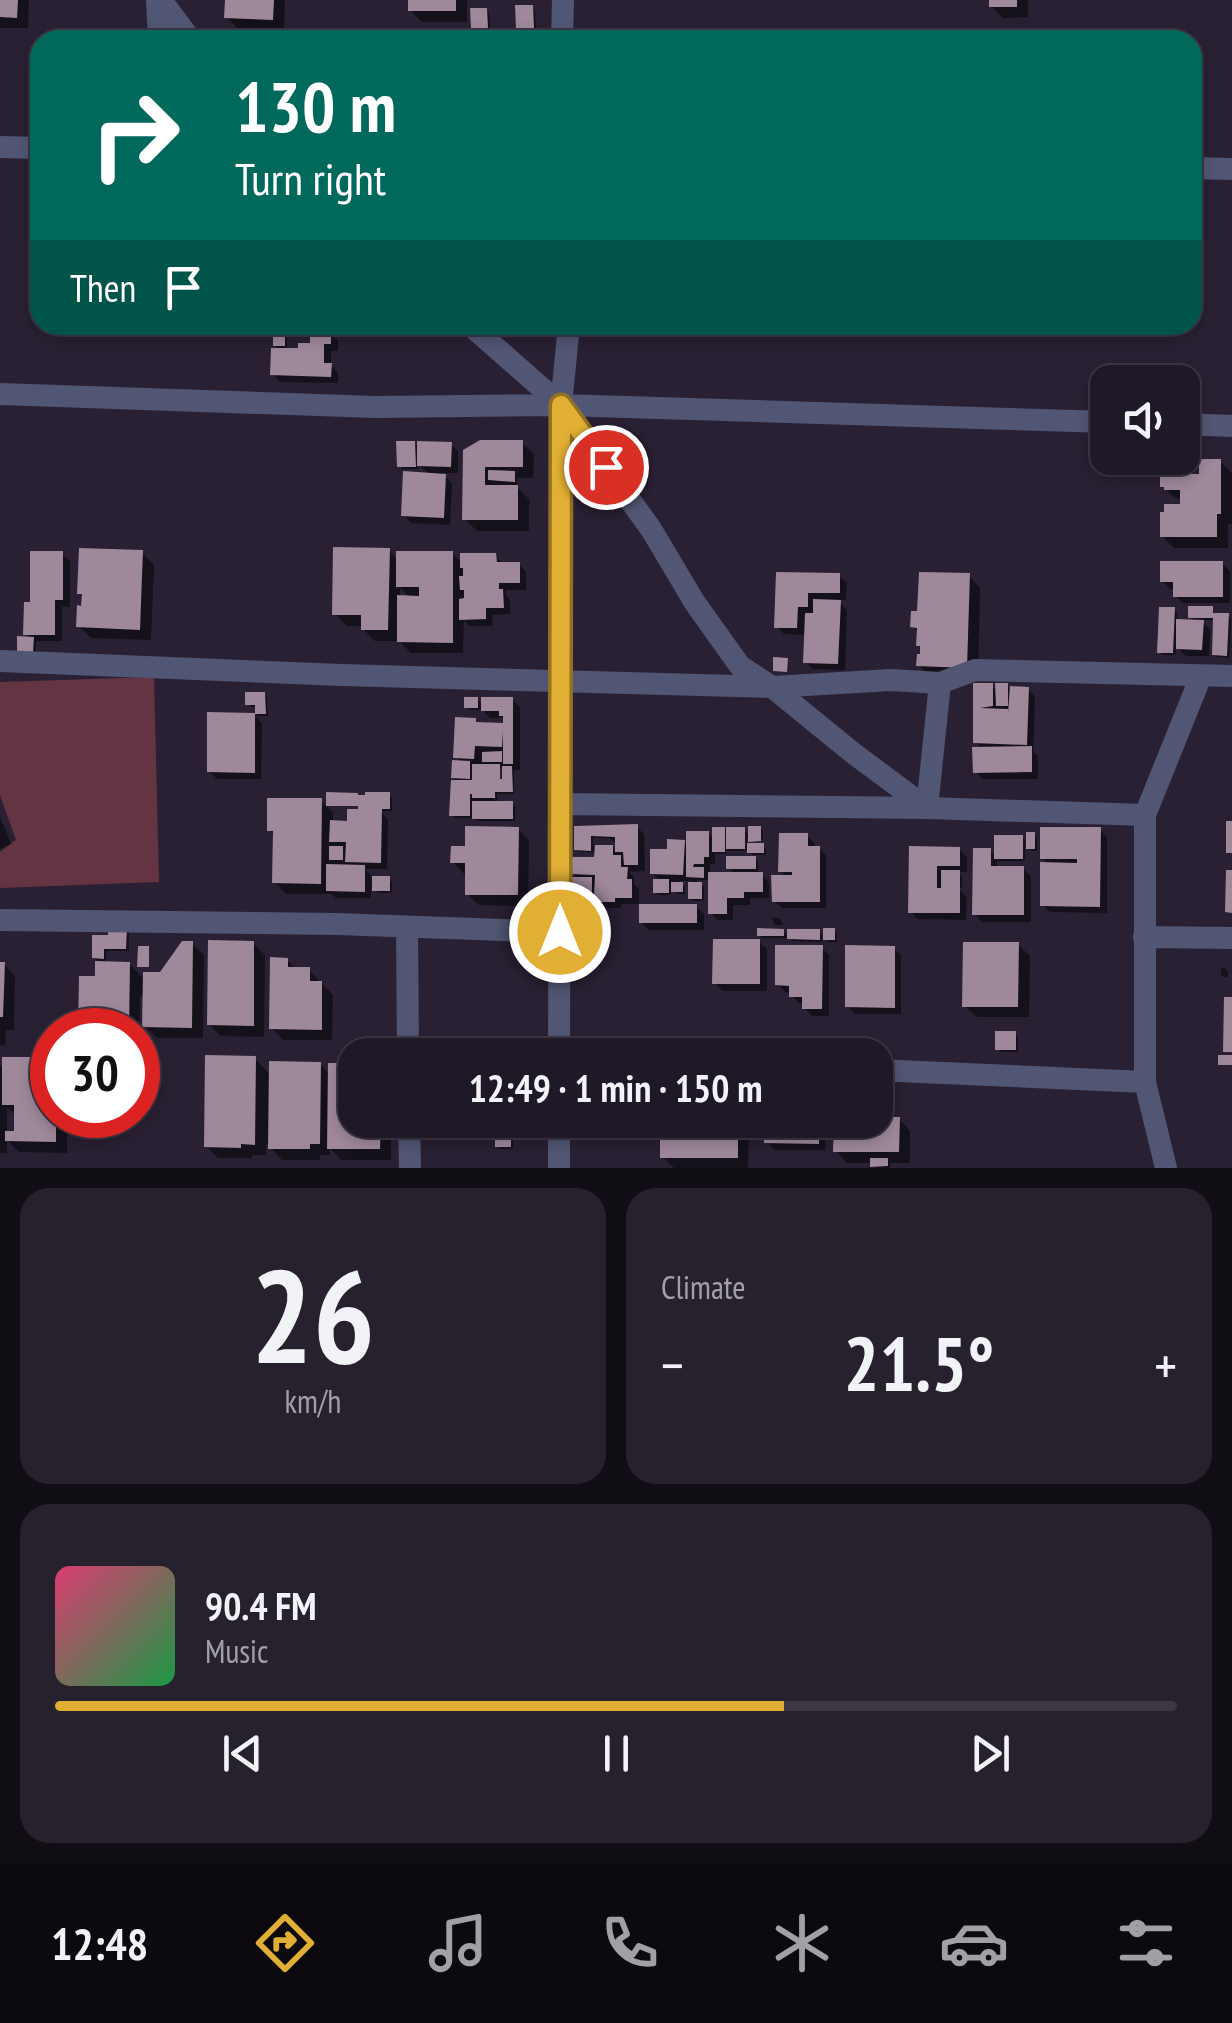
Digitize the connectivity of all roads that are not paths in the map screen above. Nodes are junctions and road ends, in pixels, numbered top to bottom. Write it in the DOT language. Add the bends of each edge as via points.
graph roads {
  1 [pos="159,0"];
  2 [pos="563,0"];
  3 [pos="159,30"];
  4 [pos="183,30"];
  5 [pos="562,30"];
  6 [pos="0,147"];
  7 [pos="30,148"];
  8 [pos="1202,168"];
  9 [pos="1232,168"];
  10 [pos="481,335"];
  11 [pos="568,335"];
  12 [pos="0,394"];
  13 [pos="561,405"];
  14 [pos="1090,421"];
  15 [pos="1200,425"];
  16 [pos="1232,426"];
  17 [pos="0,661"];
  18 [pos="1201,676"];
  19 [pos="1232,676"];
  20 [pos="560,681"];
  21 [pos="940,683"];
  22 [pos="772,687"];
  23 [pos="560,804"];
  24 [pos="927,808"];
  25 [pos="1145,815"];
  26 [pos="0,920"];
  27 [pos="407,927"];
  28 [pos="560,932"];
  29 [pos="1144,937"];
  30 [pos="1232,938"];
  31 [pos="408,1038"];
  32 [pos="559,1038"];
  33 [pos="893,1071"];
  34 [pos="1145,1082"];
  35 [pos="409,1138"];
  36 [pos="559,1138"];
  37 [pos="410,1168"];
  38 [pos="559,1168"];
  39 [pos="1166,1168"];
  1 -- 3 [label="street"];
  1 -- 4 [label="street"];
  2 -- 5 [label="street"];
  6 -- 7 [label="street"];
  8 -- 9 [label="street"];
  10 -- 13 [label="street"];
  11 -- 13 [label="street"];
  12 -- 13 [label="street" via="375,407"];
  13 -- 14 [label="street"];
  13 -- 20 [label="street"];
  13 -- 22 [label="street" via="740,666"];
  15 -- 16 [label="street"];
  17 -- 20 [label="street"];
  18 -- 19 [label="street"];
  18 -- 21 [label="street" via="975,670"];
  18 -- 25 [label="street"];
  20 -- 22 [label="street"];
  20 -- 23 [label="street"];
  21 -- 22 [label="street"];
  21 -- 24 [label="street"];
  22 -- 24 [label="street"];
  23 -- 24 [label="street"];
  23 -- 28 [label="street"];
  24 -- 25 [label="street"];
  25 -- 29 [label="street"];
  26 -- 27 [label="street"];
  27 -- 28 [label="street"];
  27 -- 31 [label="street"];
  28 -- 32 [label="street"];
  29 -- 30 [label="street"];
  29 -- 34 [label="street"];
  33 -- 34 [label="street"];
  34 -- 39 [label="street"];
  35 -- 37 [label="street"];
  36 -- 38 [label="street"];
}
